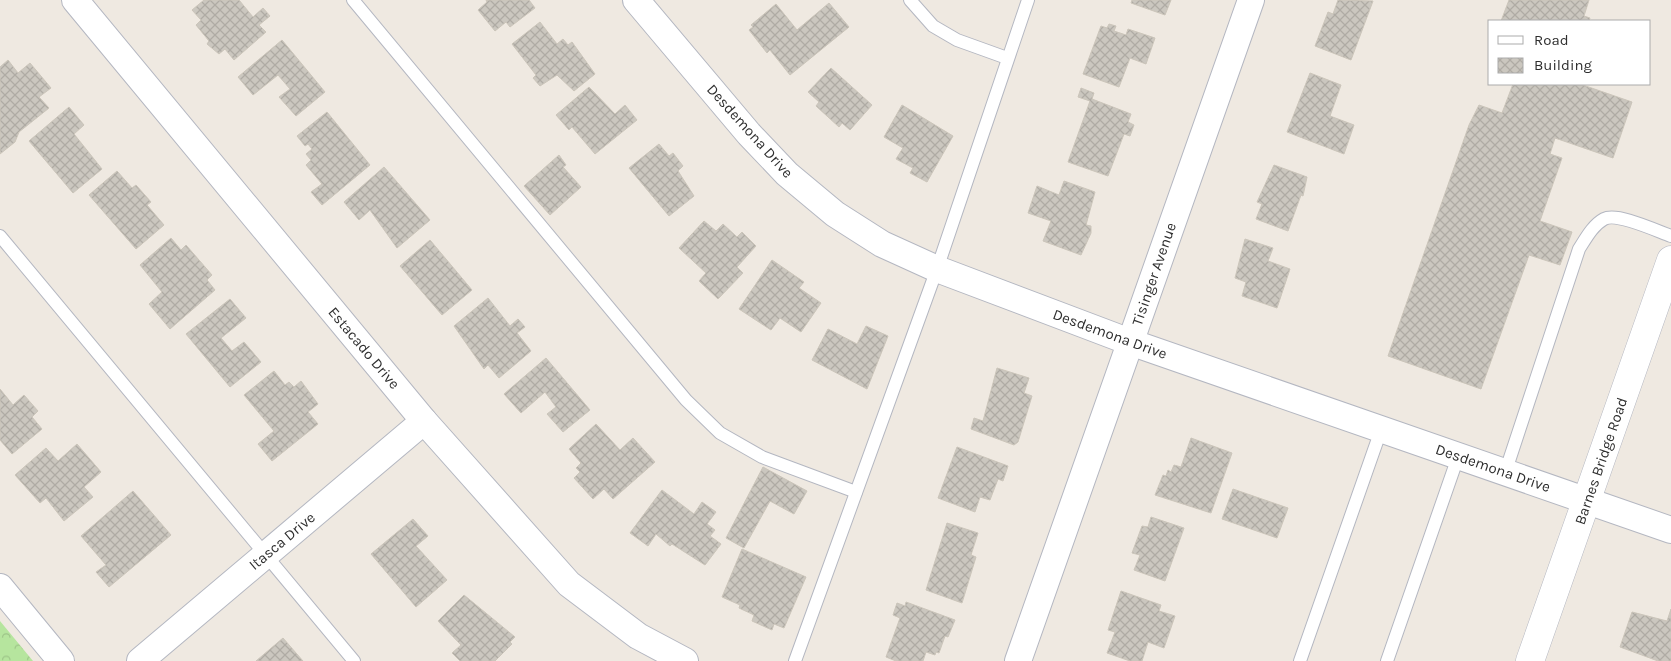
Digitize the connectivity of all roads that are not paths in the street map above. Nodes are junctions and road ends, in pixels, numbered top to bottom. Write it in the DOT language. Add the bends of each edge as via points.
graph roads {
  1 [pos="75,0"];
  2 [pos="353,0"];
  3 [pos="636,0"];
  4 [pos="910,0"];
  5 [pos="1028,0"];
  6 [pos="1251,0"];
  7 [pos="1007,58"];
  8 [pos="0,236"];
  9 [pos="1671,236"];
  10 [pos="937,269"];
  11 [pos="1667,283"];
  12 [pos="1130,342"];
  13 [pos="424,421"];
  14 [pos="1382,430"];
  15 [pos="1458,457"];
  16 [pos="1505,473"];
  17 [pos="856,492"];
  18 [pos="1587,500"];
  19 [pos="1671,530"];
  20 [pos="266,555"];
  21 [pos="0,587"];
  22 [pos="61,661"];
  23 [pos="140,661"];
  24 [pos="354,661"];
  25 [pos="685,661"];
  26 [pos="795,661"];
  27 [pos="1018,661"];
  28 [pos="1300,661"];
  29 [pos="1387,661"];
  30 [pos="1530,661"];
  1 -- 13 [label="street, Estacado Drive"];
  2 -- 17 [label="lane" via="686,400 720,432 762,457"];
  3 -- 10 [label="street, Desdemona Drive" via="787,174 836,214 882,244"];
  4 -- 7 [label="lane" via="933,26 957,40"];
  5 -- 7 [label="lane"];
  6 -- 12 [label="street, Tisinger Avenue"];
  7 -- 10 [label="lane"];
  8 -- 20 [label="lane"];
  9 -- 16 [label="lane" via="1619,217 1605,218 1591,230 1579,249"];
  10 -- 12 [label="street, Desdemona Drive"];
  10 -- 17 [label="lane"];
  11 -- 18 [label="street, Barnes Bridge Road"];
  12 -- 14 [label="street, Desdemona Drive"];
  12 -- 27 [label="street, Tisinger Avenue"];
  13 -- 20 [label="street, Itasca Drive"];
  13 -- 25 [label="street, Estacado Drive" via="569,584 638,636"];
  14 -- 15 [label="street, Desdemona Drive"];
  14 -- 28 [label="lane"];
  15 -- 16 [label="street, Desdemona Drive"];
  15 -- 29 [label="lane"];
  16 -- 18 [label="street, Desdemona Drive"];
  17 -- 26 [label="lane"];
  18 -- 19 [label="street, Desdemona Drive"];
  18 -- 30 [label="street, Barnes Bridge Road"];
  20 -- 23 [label="street, Itasca Drive"];
  20 -- 24 [label="lane"];
  21 -- 22 [label="street"];
}
